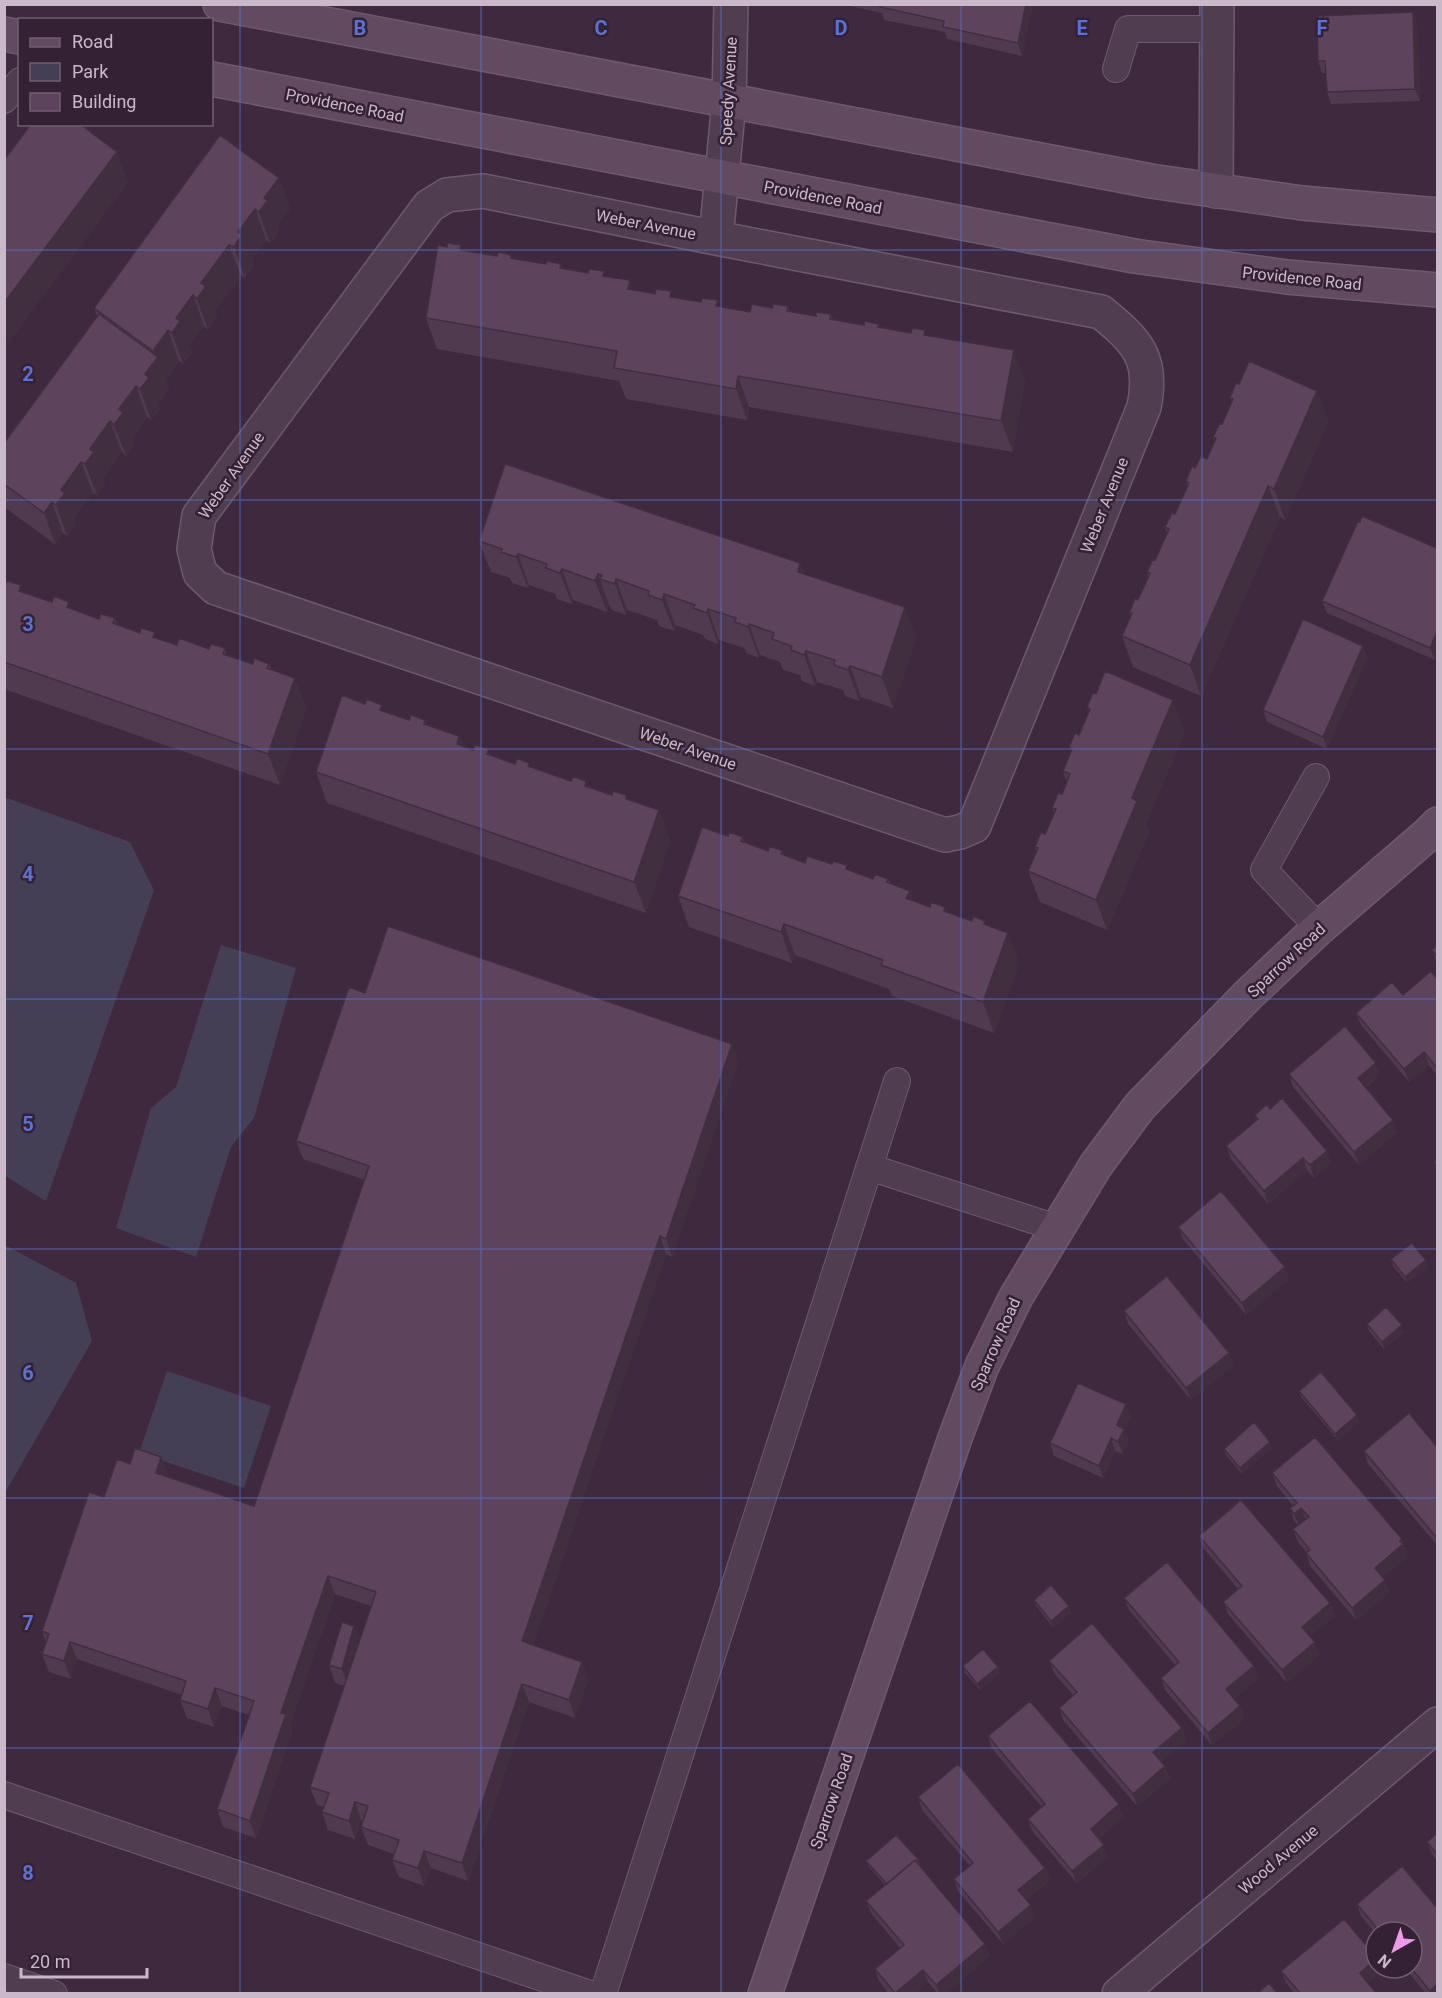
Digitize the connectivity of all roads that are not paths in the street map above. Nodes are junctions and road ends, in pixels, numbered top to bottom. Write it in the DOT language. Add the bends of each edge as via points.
graph roads {
  1 [pos="731,4"];
  2 [pos="239,6"];
  3 [pos="1217,17"];
  4 [pos="1116,69"];
  5 [pos="213,79"];
  6 [pos="18,83"];
  7 [pos="4,100"];
  8 [pos="729,102"];
  9 [pos="723,178"];
  10 [pos="1216,191"];
  11 [pos="1437,215"];
  12 [pos="716,238"];
  13 [pos="1437,290"];
  14 [pos="1316,777"];
  15 [pos="1437,824"];
  16 [pos="1319,928"];
  17 [pos="897,1081"];
  18 [pos="869,1167"];
  19 [pos="1057,1228"];
  20 [pos="1437,1724"];
  21 [pos="4,1795"];
  22 [pos="4,1977"];
  23 [pos="54,1994"];
  24 [pos="590,1994"];
  25 [pos="603,1994"];
  26 [pos="765,1994"];
  27 [pos="1119,1994"];
  1 -- 8 [label="street, Speedy Avenue"];
  2 -- 8 [label="main road"];
  3 -- 4 [label="lane" via="1128,29"];
  3 -- 10 [label="street"];
  5 -- 9 [label="main road, Providence Road"];
  6 -- 7 [label="lane"];
  8 -- 9 [label="street, Speedy Avenue"];
  8 -- 10 [label="main road"];
  9 -- 12 [label="street, Weber Avenue"];
  9 -- 13 [label="main road, Providence Road" via="1134,256 1287,277"];
  10 -- 11 [label="main road"];
  12 -- 12 [label="street, Weber Avenue" via="483,191 447,195 429,206 199,516 194,549 200,573 216,588 227,592 945,836 960,832 974,826 1144,407 1145,360 1129,334 1101,312"];
  14 -- 16 [label="lane" via="1264,870"];
  15 -- 16 [label="main road, Sparrow Road"];
  16 -- 19 [label="main road, Sparrow Road" via="1140,1106 1096,1165"];
  17 -- 18 [label="lane"];
  18 -- 19 [label="lane"];
  18 -- 25 [label="lane"];
  19 -- 26 [label="main road, Sparrow Road" via="1016,1297 979,1376"];
  20 -- 27 [label="street, Wood Avenue"];
  21 -- 24 [label="lane"];
  22 -- 23 [label="lane"];
}
